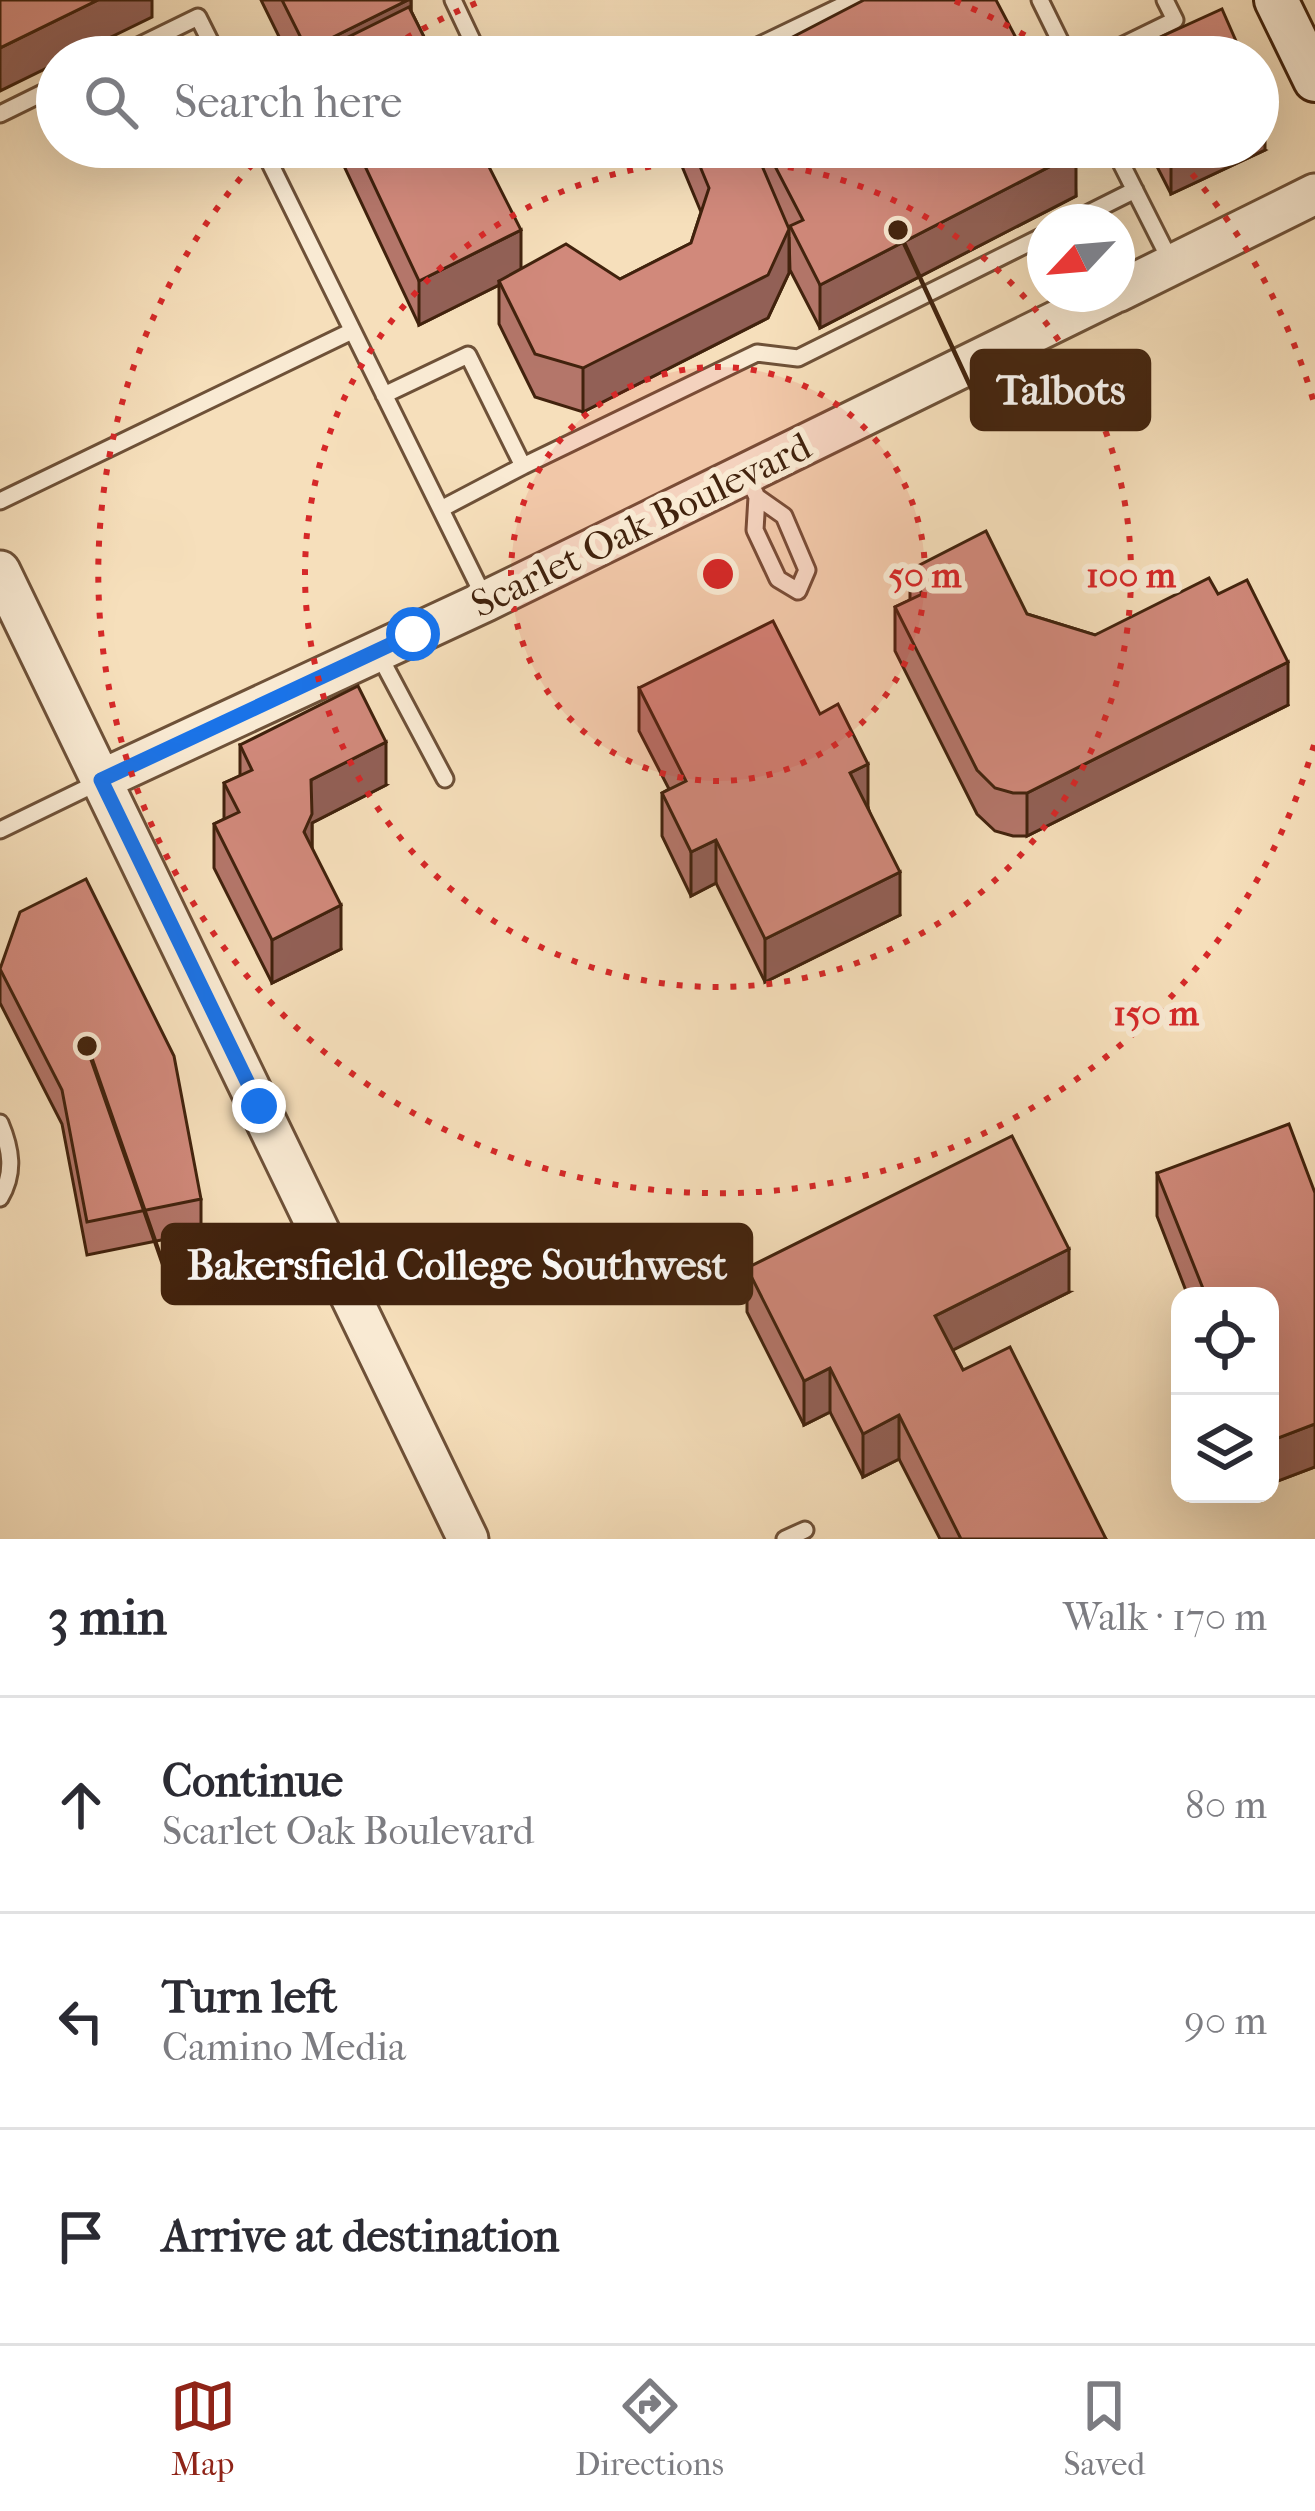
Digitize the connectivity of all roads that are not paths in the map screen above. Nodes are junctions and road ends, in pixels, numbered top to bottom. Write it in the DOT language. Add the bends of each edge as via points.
graph roads {
  1 [pos="453,0"];
  2 [pos="854,0"];
  3 [pos="1040,0"];
  4 [pos="1165,0"];
  5 [pos="1276,0"];
  6 [pos="158,36"];
  7 [pos="208,36"];
  8 [pos="470,36"];
  9 [pos="779,36"];
  10 [pos="1058,36"];
  11 [pos="1142,36"];
  12 [pos="1315,80"];
  13 [pos="36,96"];
  14 [pos="0,114"];
  15 [pos="272,168"];
  16 [pos="1124,168"];
  17 [pos="1135,190"];
  18 [pos="1315,194"];
  19 [pos="1107,204"];
  20 [pos="1027,244"];
  21 [pos="1172,264"];
  22 [pos="1135,282"];
  23 [pos="1078,312"];
  24 [pos="352,331"];
  25 [pos="384,395"];
  26 [pos="524,466"];
  27 [pos="752,485"];
  28 [pos="0,501"];
  29 [pos="441,508"];
  30 [pos="0,571"];
  31 [pos="486,601"];
  32 [pos="377,652"];
  33 [pos="445,779"];
  34 [pos="101,780"];
  35 [pos="0,830"];
  36 [pos="0,1123"];
  37 [pos="0,1198"];
  38 [pos="805,1529"];
  39 [pos="469,1539"];
  40 [pos="785,1539"];
  1 -- 8 [label="lane"];
  2 -- 9 [label="lane"];
  3 -- 10 [label="lane"];
  4 -- 11 [label="lane" via="1175,20"];
  5 -- 12 [label="main road"];
  6 -- 7 [label="lane" via="198,16"];
  13 -- 14 [label="lane"];
  15 -- 24 [label="lane"];
  16 -- 17 [label="lane"];
  17 -- 19 [label="lane"];
  17 -- 21 [label="lane"];
  18 -- 21 [label="street, Scarlet Oak Boulevard"];
  20 -- 26 [label="lane" via="798,358 757,353"];
  21 -- 22 [label="street, Scarlet Oak Boulevard"];
  23 -- 27 [label="street, Scarlet Oak Boulevard"];
  24 -- 25 [label="lane"];
  24 -- 28 [label="lane"];
  25 -- 26 [label="lane" via="468,355"];
  25 -- 29 [label="lane"];
  26 -- 29 [label="lane"];
  27 -- 27 [label="lane" via="755,530 778,579 800,596 807,570 784,516"];
  27 -- 31 [label="street, Scarlet Oak Boulevard"];
  29 -- 31 [label="lane"];
  30 -- 34 [label="street"];
  31 -- 32 [label="street, Scarlet Oak Boulevard"];
  32 -- 33 [label="lane"];
  32 -- 34 [label="street, Scarlet Oak Boulevard"];
  34 -- 35 [label="lane"];
  34 -- 39 [label="street"];
  36 -- 37 [label="lane" via="11,1168"];
  38 -- 40 [label="lane"];
}
